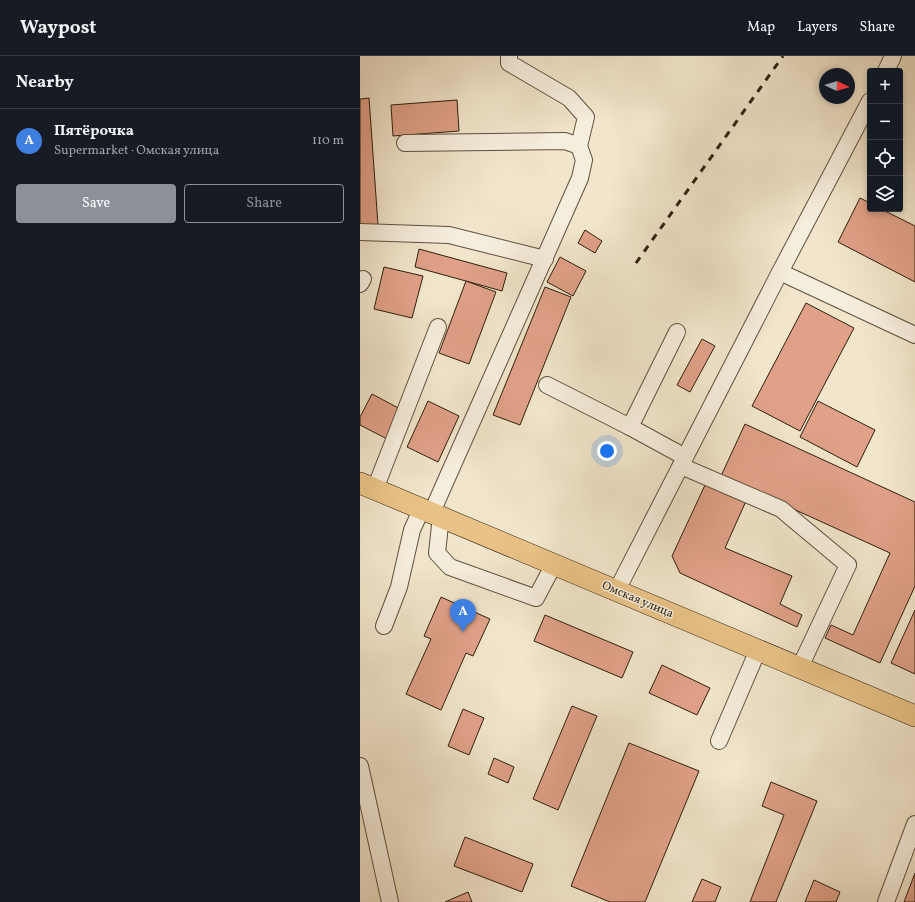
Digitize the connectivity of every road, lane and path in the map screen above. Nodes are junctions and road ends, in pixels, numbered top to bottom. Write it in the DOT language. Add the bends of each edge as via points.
graph roads {
  1 [pos="509,56"];
  2 [pos="894,56"];
  3 [pos="888,68"];
  4 [pos="868,104"];
  5 [pos="405,143"];
  6 [pos="579,146"];
  7 [pos="360,232"];
  8 [pos="545,259"];
  9 [pos="780,272"];
  10 [pos="438,327"];
  11 [pos="677,332"];
  12 [pos="915,335"];
  13 [pos="547,385"];
  14 [pos="630,427"];
  15 [pos="683,461"];
  16 [pos="367,486"];
  17 [pos="432,512"];
  18 [pos="554,564"];
  19 [pos="617,590"];
  20 [pos="384,626"];
  21 [pos="758,650"];
  22 [pos="800,667"];
  23 [pos="915,716"];
  24 [pos="720,741"];
  25 [pos="360,766"];
  26 [pos="915,824"];
  27 [pos="390,902"];
  28 [pos="886,902"];
  1 -- 6 [label="street" via="509,64 569,98 586,117"];
  2 -- 3 [label="street"];
  4 -- 9 [label="street"];
  5 -- 6 [label="street" via="565,141"];
  6 -- 8 [label="street" via="584,160 580,178"];
  7 -- 8 [label="street" via="449,235"];
  8 -- 17 [label="street"];
  9 -- 12 [label="street"];
  9 -- 15 [label="street"];
  10 -- 16 [label="street"];
  11 -- 14 [label="street"];
  13 -- 14 [label="street"];
  14 -- 15 [label="street"];
  15 -- 19 [label="street"];
  15 -- 22 [label="street" via="781,509 848,565"];
  16 -- 17 [label="main road, Омская улица"];
  17 -- 18 [label="main road, Омская улица"];
  17 -- 18 [label="street" via="437,553 450,567 536,598"];
  17 -- 20 [label="street" via="412,530 398,587"];
  18 -- 19 [label="main road, Омская улица"];
  19 -- 21 [label="main road, Омская улица"];
  21 -- 22 [label="main road, Омская улица"];
  21 -- 24 [label="street"];
  22 -- 23 [label="main road, Омская улица"];
  25 -- 27 [label="street"];
  26 -- 28 [label="street"];
}
